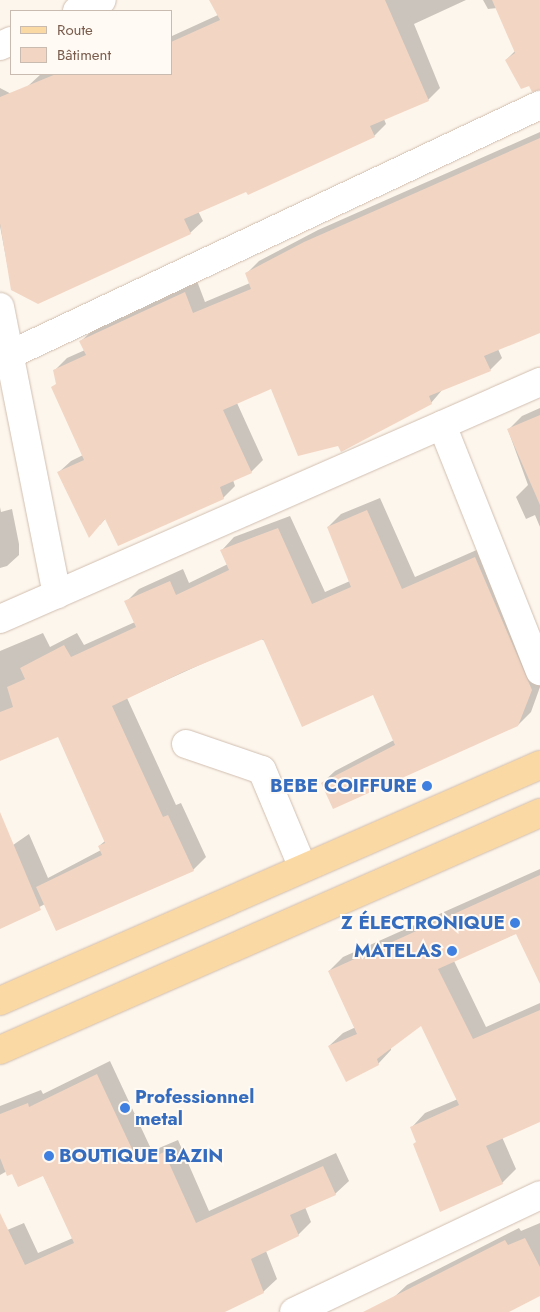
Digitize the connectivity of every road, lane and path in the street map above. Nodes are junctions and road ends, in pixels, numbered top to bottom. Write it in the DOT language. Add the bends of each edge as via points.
graph roads {
  1 [pos="102,0"];
  2 [pos="79,10"];
  3 [pos="540,105"];
  4 [pos="0,307"];
  5 [pos="9,355"];
  6 [pos="540,382"];
  7 [pos="442,424"];
  8 [pos="57,594"];
  9 [pos="0,619"];
  10 [pos="540,671"];
  11 [pos="186,744"];
  12 [pos="540,765"];
  13 [pos="540,813"];
  14 [pos="303,868"];
  15 [pos="0,1001"];
  16 [pos="0,1050"];
  17 [pos="540,1195"];
  18 [pos="294,1312"];
  1 -- 2 [label="street"];
  3 -- 5 [label="street"];
  4 -- 5 [label="street"];
  5 -- 8 [label="street"];
  6 -- 7 [label="street"];
  7 -- 8 [label="street"];
  7 -- 10 [label="street"];
  8 -- 9 [label="street"];
  11 -- 14 [label="street" via="262,770"];
  12 -- 14 [label="main road"];
  13 -- 16 [label="main road"];
  14 -- 15 [label="main road"];
  17 -- 18 [label="street"];
}
